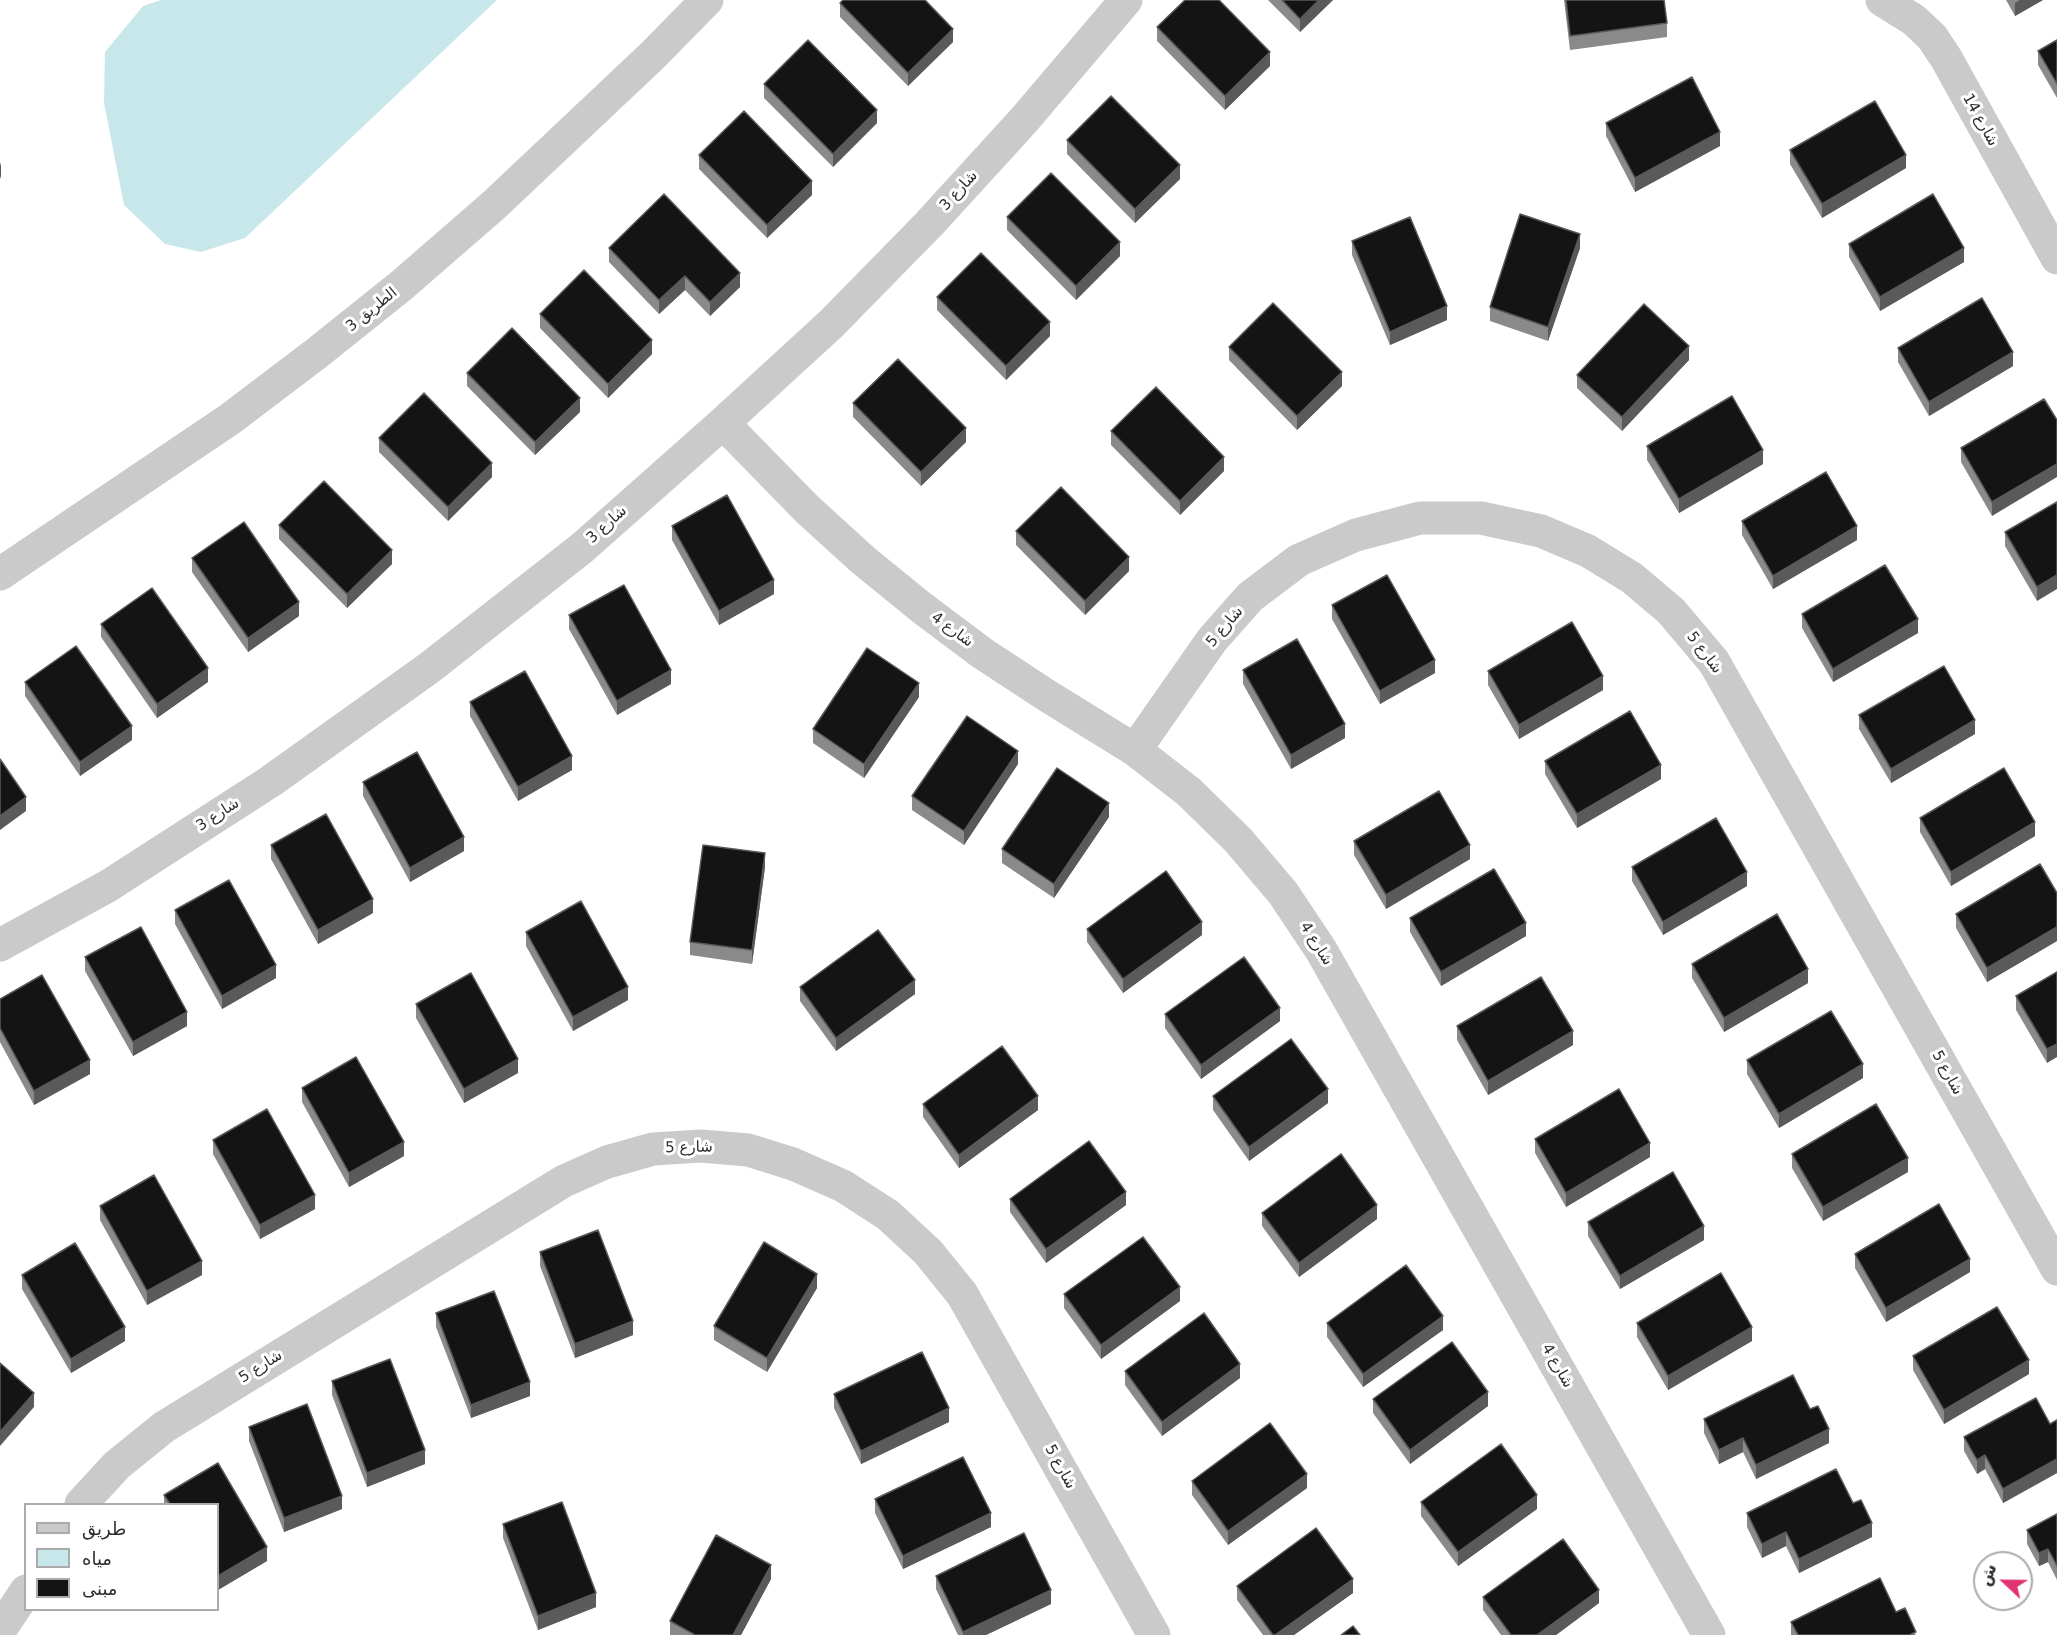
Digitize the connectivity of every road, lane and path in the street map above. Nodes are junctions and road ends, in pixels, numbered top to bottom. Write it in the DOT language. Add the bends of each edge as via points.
graph roads {
  1 [pos="707,0"];
  2 [pos="1126,0"];
  3 [pos="1882,0"];
  4 [pos="2057,258"];
  5 [pos="723,423"];
  6 [pos="0,574"];
  7 [pos="1135,750"];
  8 [pos="0,945"];
  9 [pos="2057,1269"];
  10 [pos="82,1503"];
  11 [pos="24,1595"];
  12 [pos="6,1630"];
  13 [pos="1154,1635"];
  14 [pos="1709,1635"];
  1 -- 6 [label="street, 3 الطريق" via="510,190 402,285 230,419"];
  2 -- 5 [label="street, شارع 3" via="929,224 831,324"];
  3 -- 4 [label="street, شارع 14" via="1914,20 1936,44"];
  5 -- 7 [label="street, شارع 4" via="807,510 921,608 1036,689"];
  5 -- 8 [label="street, شارع 3" via="582,548 420,675 243,800 108,886"];
  7 -- 9 [label="street, شارع 5" via="1212,640 1250,597 1299,560 1356,535 1420,518 1481,518 1541,531 1588,551 1632,578 1671,612 1714,662"];
  7 -- 14 [label="street, شارع 4" via="1189,792 1238,840 1283,893 1321,950"];
  10 -- 13 [label="street, شارع 5" via="117,1465 164,1427 564,1181 607,1162 653,1149 701,1146 748,1150 843,1186 888,1215 928,1252 962,1294"];
  11 -- 12 [label="street"];
}
